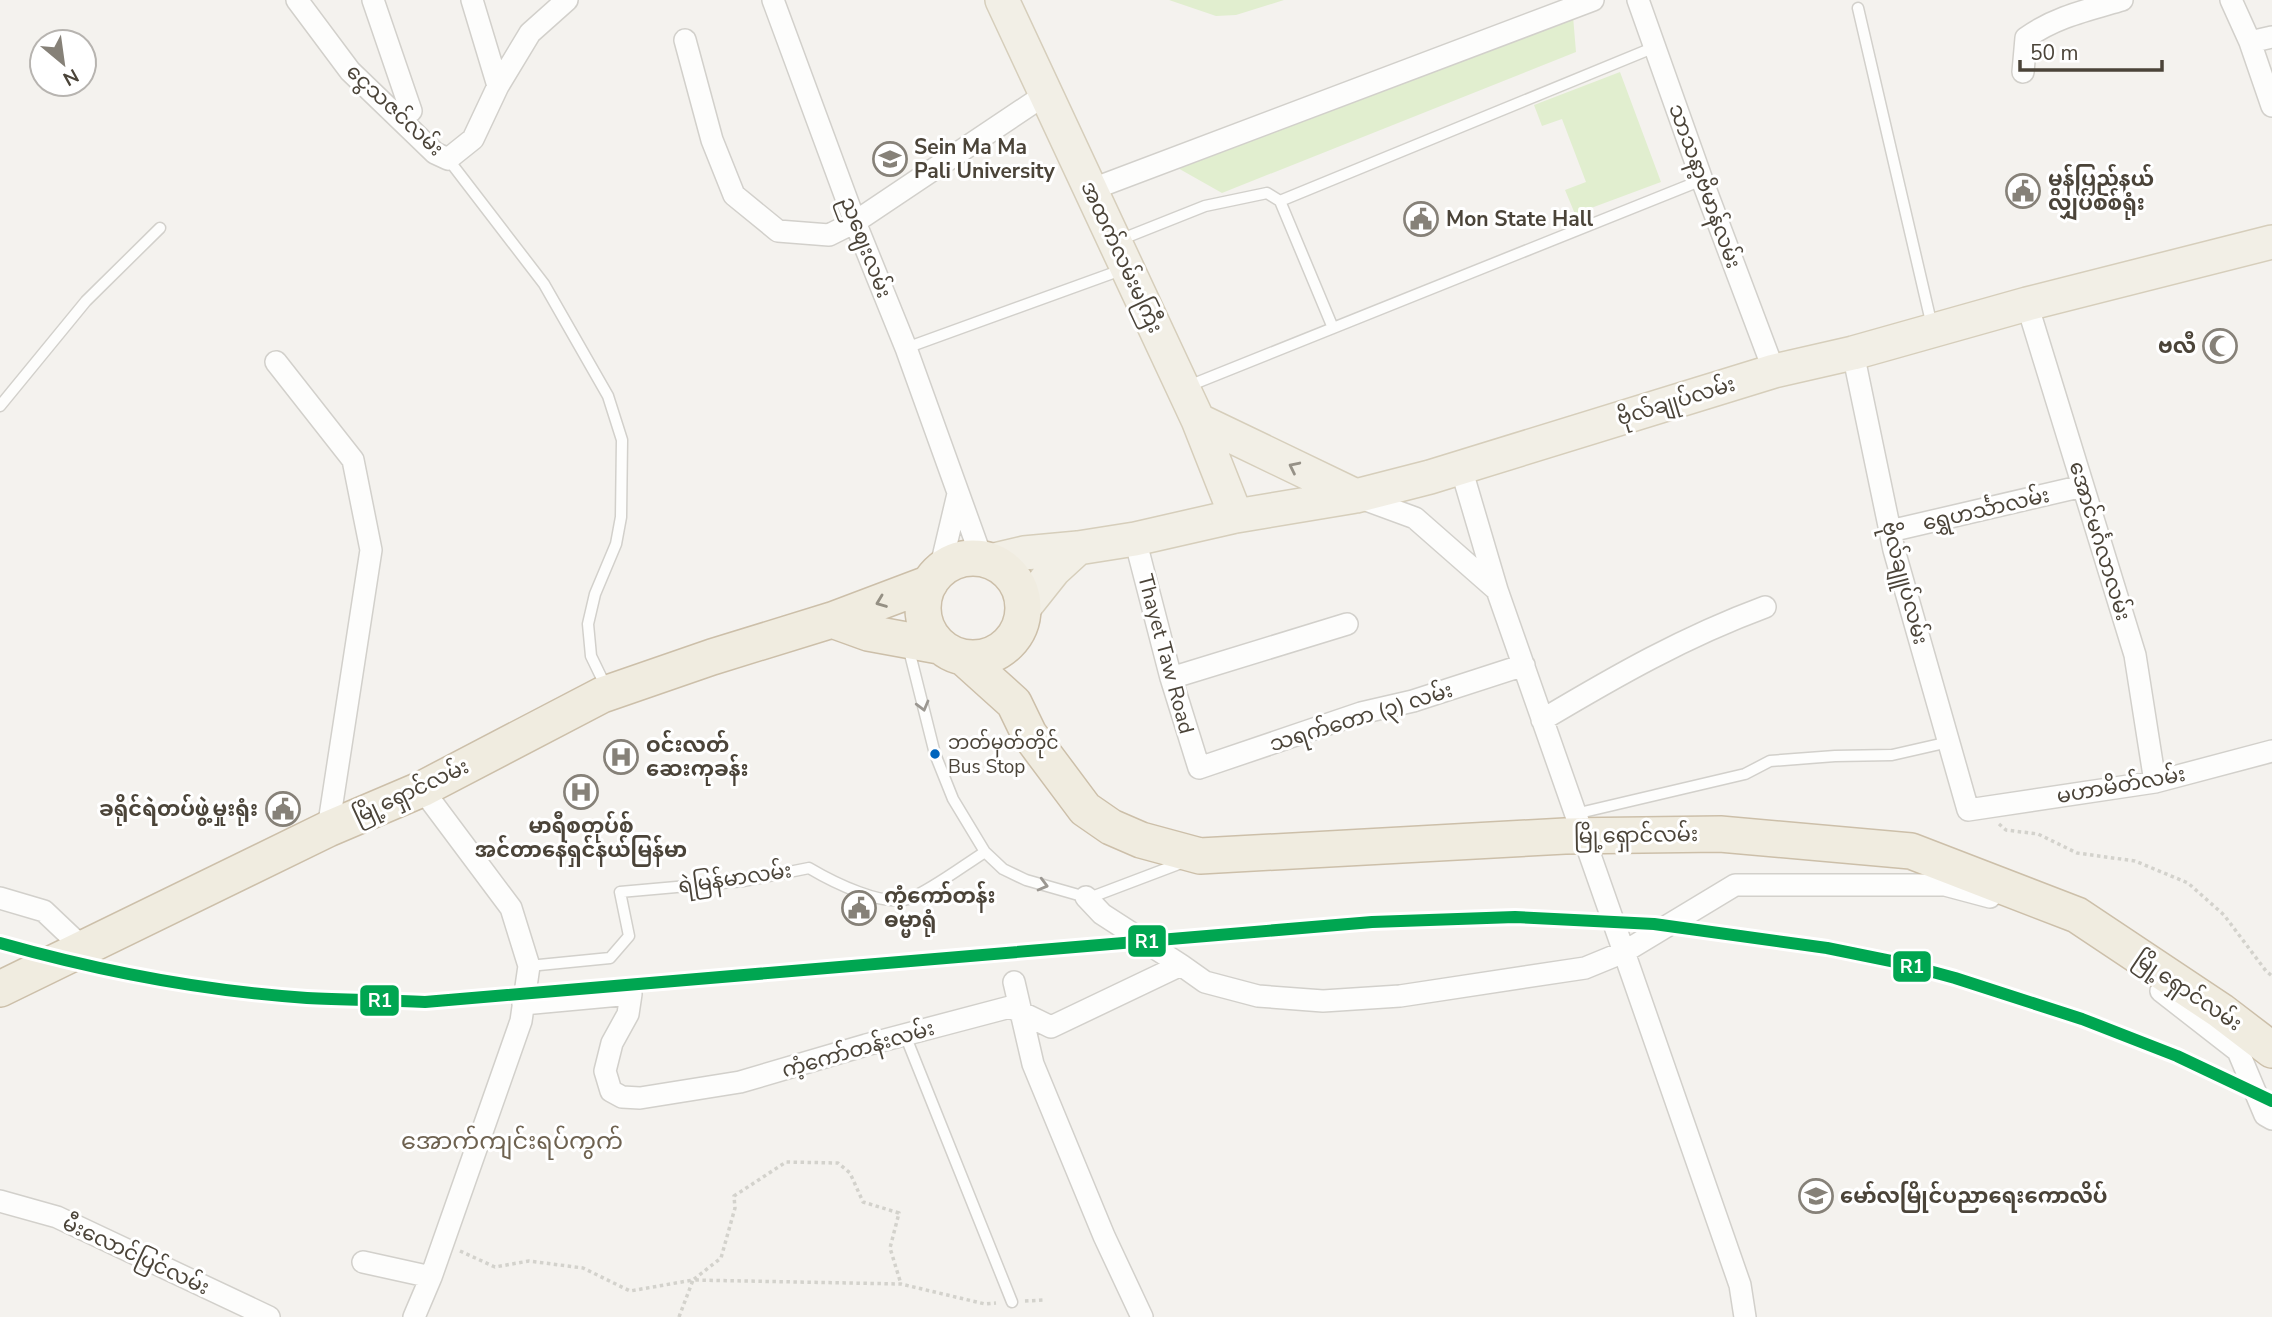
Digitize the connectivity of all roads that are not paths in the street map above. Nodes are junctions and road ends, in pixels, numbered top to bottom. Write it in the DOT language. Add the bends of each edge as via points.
graph roads {
  1 [pos="297,0"];
  2 [pos="373,0"];
  3 [pos="472,0"];
  4 [pos="566,0"];
  5 [pos="773,0"];
  6 [pos="1002,0"];
  7 [pos="1593,0"];
  8 [pos="1638,0"];
  9 [pos="2122,0"];
  10 [pos="2231,0"];
  11 [pos="1858,8"];
  12 [pos="2272,37"];
  13 [pos="685,40"];
  14 [pos="2250,42"];
  15 [pos="1655,47"];
  16 [pos="2023,72"];
  17 [pos="498,86"];
  18 [pos="1046,94"];
  19 [pos="2272,106"];
  20 [pos="411,111"];
  21 [pos="449,159"];
  22 [pos="1702,180"];
  23 [pos="1090,190"];
  24 [pos="1280,201"];
  25 [pos="855,222"];
  26 [pos="160,228"];
  27 [pos="2272,242"];
  28 [pos="1121,255"];
  29 [pos="2027,304"];
  30 [pos="1333,328"];
  31 [pos="1933,330"];
  32 [pos="905,348"];
  33 [pos="1853,353"];
  34 [pos="276,362"];
  35 [pos="1774,371"];
  36 [pos="1184,388"];
  37 [pos="0,406"];
  38 [pos="1198,420"];
  39 [pos="1461,468"];
  40 [pos="2083,486"];
  41 [pos="958,494"];
  42 [pos="1356,496"];
  43 [pos="1236,516"];
  44 [pos="1890,531"];
  45 [pos="1135,539"];
  46 [pos="1078,548"];
  47 [pos="986,560"];
  48 [pos="935,577"];
  49 [pos="1497,590"];
  50 [pos="1765,607"];
  51 [pos="832,620"];
  52 [pos="1018,623"];
  53 [pos="1348,624"];
  54 [pos="936,648"];
  55 [pos="1524,665"];
  56 [pos="1171,678"];
  57 [pos="609,692"];
  58 [pos="1014,703"];
  59 [pos="1542,719"];
  60 [pos="1949,743"];
  61 [pos="2272,751"];
  62 [pos="1199,768"];
  63 [pos="2155,782"];
  64 [pos="422,789"];
  65 [pos="1977,809"];
  66 [pos="1575,814"];
  67 [pos="328,828"];
  68 [pos="985,852"];
  69 [pos="1200,856"];
  70 [pos="1086,897"];
  71 [pos="0,898"];
  72 [pos="83,948"];
  73 [pos="1624,952"];
  74 [pos="1181,965"];
  75 [pos="529,966"];
  76 [pos="9,979"];
  77 [pos="1014,982"];
  78 [pos="523,1004"];
  79 [pos="1022,1013"];
  80 [pos="905,1035"];
  81 [pos="2272,1049"];
  82 [pos="2272,1119"];
  83 [pos="0,1201"];
  84 [pos="363,1262"];
  85 [pos="431,1277"];
  86 [pos="1012,1302"];
  87 [pos="269,1317"];
  88 [pos="414,1317"];
  89 [pos="1142,1317"];
  90 [pos="1745,1317"];
  1 -- 21 [label="street, ငွေသဇင်လမ်း" via="350,71 435,153"];
  2 -- 20 [label="street"];
  3 -- 17 [label="street"];
  4 -- 17 [label="street, ငွေသဇင်လမ်း" via="530,33"];
  5 -- 25 [label="street, ညဈေးလမ်း"];
  6 -- 18 [label="main road, အထက်လမ်းမကြီး"];
  7 -- 23 [label="street"];
  8 -- 15 [label="street, သာသနာ့ဗိမာန်လမ်း"];
  9 -- 16 [label="street" via="2059,18 2026,38"];
  10 -- 14 [label="street"];
  11 -- 31 [label="lane"];
  12 -- 14 [label="street"];
  13 -- 25 [label="street" via="712,140 734,195 778,231 829,235"];
  14 -- 19 [label="street"];
  15 -- 22 [label="street, သာသနာ့ဗိမာန်လမ်း"];
  15 -- 24 [label="lane"];
  17 -- 21 [label="street, ငွေသဇင်လမ်း" via="473,139"];
  18 -- 23 [label="main road, အထက်လမ်းမကြီး"];
  18 -- 25 [label="street"];
  21 -- 57 [label="lane" via="544,284 608,396 622,440 621,517 588,624 591,656"];
  22 -- 30 [label="lane"];
  22 -- 35 [label="street, သာသနာ့ဗိမာန်လမ်း"];
  23 -- 28 [label="main road, အထက်လမ်းမကြီး"];
  24 -- 28 [label="lane" via="1267,193 1205,206"];
  24 -- 30 [label="lane"];
  25 -- 32 [label="street, ညဈေးလမ်း"];
  26 -- 37 [label="lane" via="86,301"];
  27 -- 29 [label="main road, ဗိုလ်ချုပ်လမ်း"];
  28 -- 32 [label="lane"];
  28 -- 36 [label="main road, အထက်လမ်းမကြီး"];
  29 -- 31 [label="main road, ဗိုလ်ချုပ်လမ်း"];
  29 -- 40 [label="street, အောင်မင်္ဂလာလမ်း"];
  30 -- 36 [label="lane"];
  31 -- 33 [label="main road, ဗိုလ်ချုပ်လမ်း"];
  32 -- 41 [label="street, ညဈေးလမ်း"];
  33 -- 35 [label="main road, ဗိုလ်ချုပ်လမ်း"];
  33 -- 44 [label="street, ဗိုလ်ချူပ်လမ်း"];
  34 -- 67 [label="street" via="353,460 371,550"];
  35 -- 39 [label="main road, ဗိုလ်ချုပ်လမ်း"];
  36 -- 38 [label="main road, အထက်လမ်းမကြီး"];
  42 -- 38 [label="main road, one-way"];
  38 -- 43 [label="main road, အထက်လမ်းမကြီး"];
  39 -- 42 [label="main road, ဗိုလ်ချုပ်လမ်း"];
  39 -- 49 [label="street"];
  40 -- 44 [label="street, ရွှေဟင်္သာလမ်း"];
  40 -- 63 [label="street, အောင်မင်္ဂလာလမ်း" via="2135,655"];
  41 -- 47 [label="street, ညဈေးလမ်း"];
  41 -- 48 [label="street"];
  42 -- 43 [label="main road, ဗိုလ်ချုပ်လမ်း"];
  42 -- 49 [label="street" via="1415,518"];
  43 -- 45 [label="main road, ဗိုလ်ချုပ်လမ်း"];
  44 -- 60 [label="street, ဗိုလ်ချူပ်လမ်း"];
  45 -- 46 [label="main road, ဗိုလ်ချုပ်လမ်း"];
  45 -- 56 [label="street, Thayet Taw Road"];
  46 -- 47 [label="main road, ဗိုလ်ချုပ်လမ်း"];
  46 -- 52 [label="main road" via="1054,570"];
  47 -- 48 [label="highway" via="953,562"];
  47 -- 52 [label="highway" via="1014,580 1021,594"];
  48 -- 51 [label="highway, မြို့ရှောင်လမ်း, one-way"];
  48 -- 54 [label="highway" via="924,599 923,616"];
  49 -- 55 [label="street"];
  50 -- 59 [label="street" via="1718,624 1639,663"];
  51 -- 54 [label="highway"];
  51 -- 57 [label="highway, မြို့ရှောင်လမ်း"];
  52 -- 54 [label="highway" via="1004,647 992,654 978,658"];
  52 -- 58 [label="highway, မြို့ရှောင်လမ်း"];
  53 -- 56 [label="street"];
  54 -- 58 [label="highway, မြို့ရှောင်လမ်း"];
  54 -- 68 [label="lane, one-way" via="935,754 953,799"];
  55 -- 59 [label="street"];
  55 -- 62 [label="street, သရက်တော (၃) လမ်း"];
  56 -- 62 [label="street, Thayet Taw Road"];
  57 -- 64 [label="highway, မြို့ရှောင်လမ်း"];
  58 -- 69 [label="highway, မြို့ရှောင်လမ်း" via="1029,734 1085,809 1111,827"];
  59 -- 66 [label="street"];
  60 -- 65 [label="street, ဗိုလ်ချူပ်လမ်း"];
  60 -- 66 [label="lane" via="1892,755 1770,761 1745,774"];
  61 -- 63 [label="street, မဟာမိတ်လမ်း"];
  63 -- 65 [label="street, မဟာမိတ်လမ်း"];
  64 -- 67 [label="highway, မြို့ရှောင်လမ်း"];
  64 -- 75 [label="street" via="511,908"];
  66 -- 73 [label="street"];
  67 -- 72 [label="highway, မြို့ရှောင်လမ်း"];
  68 -- 70 [label="lane, one-way" via="1003,869 1026,880"];
  68 -- 75 [label="lane, ရဲမြန်မာလမ်း" via="909,899 866,894 837,885 808,868 744,881 620,892 629,936 610,958"];
  69 -- 70 [label="lane"];
  69 -- 81 [label="highway, မြို့ရှောင်လမ်း" via="1551,837 1720,834 1911,851 2077,915"];
  70 -- 74 [label="street" via="1102,914"];
  71 -- 72 [label="street" via="44,911"];
  72 -- 76 [label="highway, မြို့ရှောင်လမ်း"];
  73 -- 74 [label="street" via="1585,968 1400,996 1322,1001 1258,996 1205,982"];
  73 -- 82 [label="street" via="1735,885 1945,885 2072,927 2184,1007 2238,1051 2265,1115"];
  73 -- 90 [label="street" via="1740,1285"];
  74 -- 79 [label="street, ကံ့ကော်တန်းလမ်း" via="1051,1027"];
  75 -- 78 [label="street"];
  77 -- 79 [label="street"];
  78 -- 80 [label="street, ကံ့ကော်တန်းလမ်း" via="631,994 628,1014 612,1042 605,1071 611,1091 622,1097 740,1082"];
  78 -- 85 [label="street"];
  79 -- 80 [label="street, ကံ့ကော်တန်းလမ်း" via="1010,1007"];
  79 -- 89 [label="street" via="1034,1064"];
  80 -- 86 [label="lane"];
  83 -- 87 [label="street, မီးလောင်ပြင်လမ်း" via="57,1217"];
  84 -- 85 [label="street"];
  85 -- 88 [label="street"];
}
